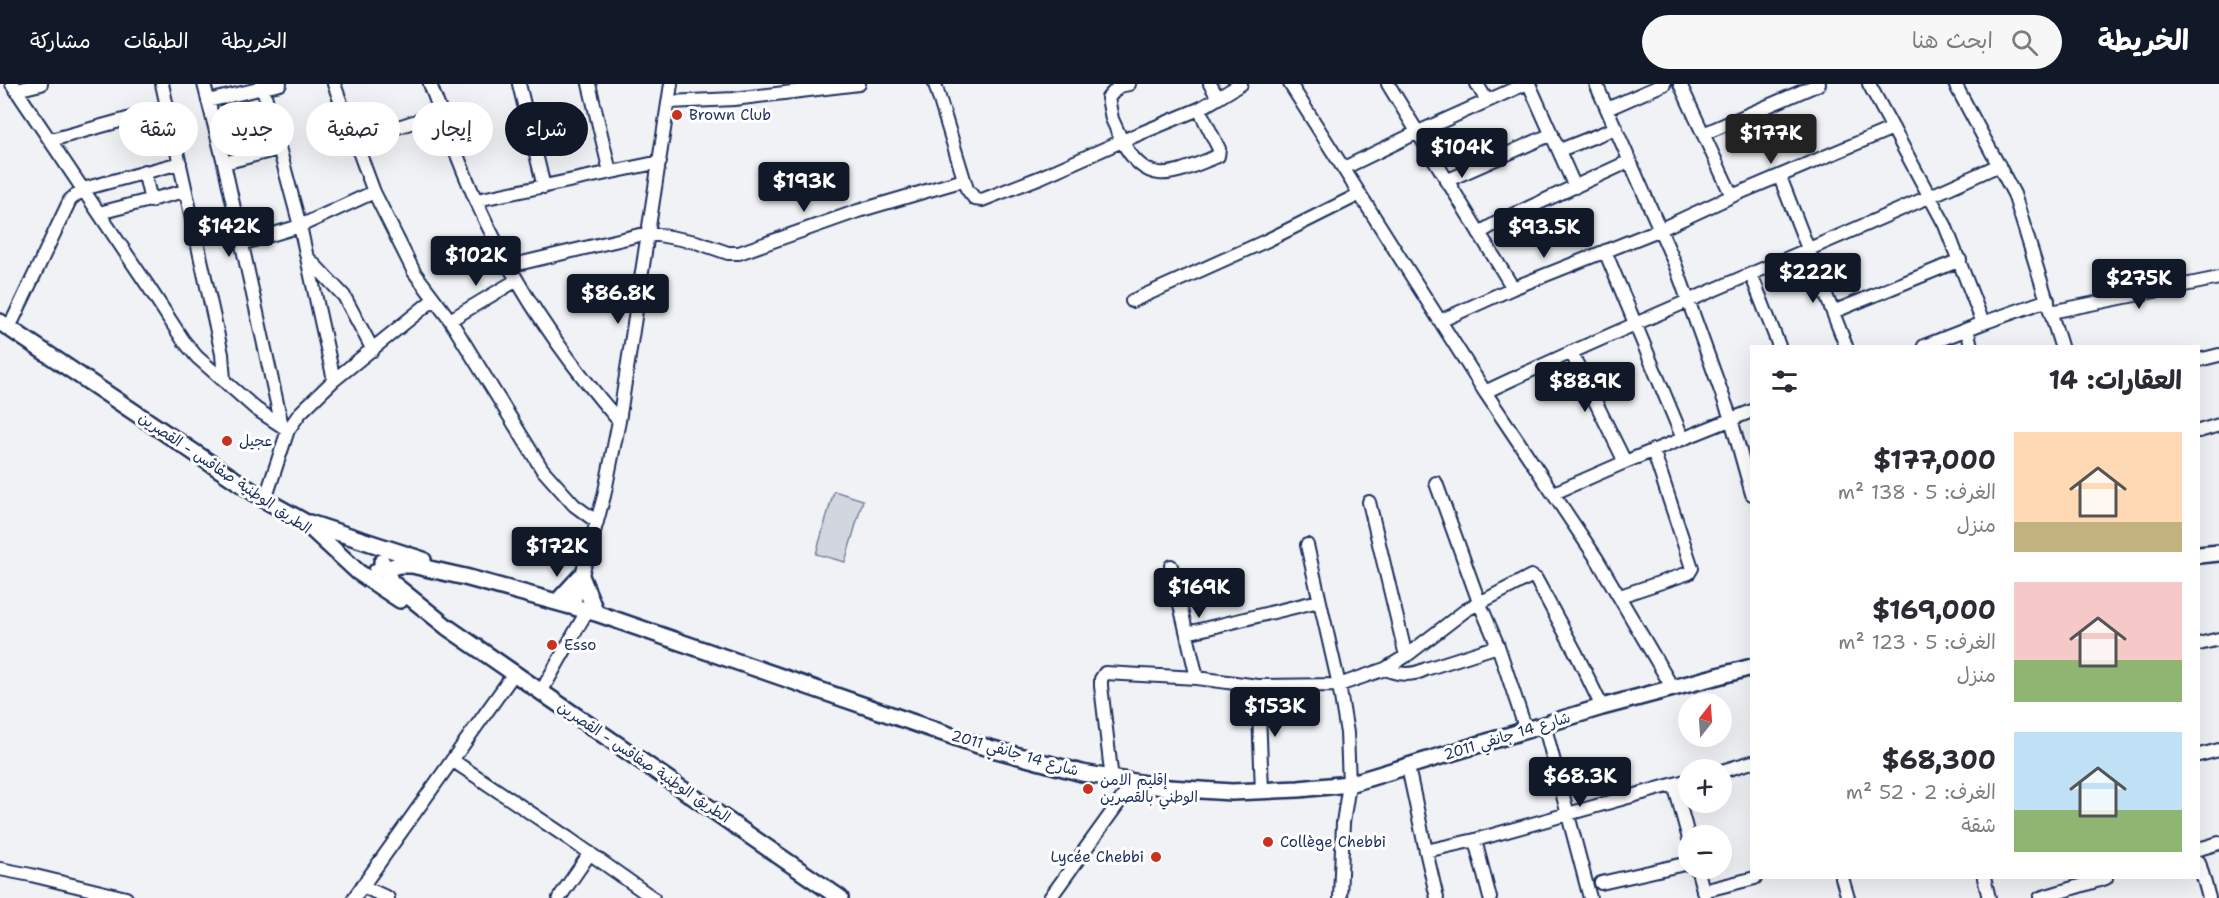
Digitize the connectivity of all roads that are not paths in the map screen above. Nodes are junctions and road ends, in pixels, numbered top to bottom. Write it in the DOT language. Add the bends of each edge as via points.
graph roads {
  1 [pos="41,84"];
  2 [pos="162,84"];
  3 [pos="204,84"];
  4 [pos="280,84"];
  5 [pos="334,84"];
  6 [pos="430,84"];
  7 [pos="519,84"];
  8 [pos="589,84"];
  9 [pos="671,84"];
  10 [pos="859,84"];
  11 [pos="935,84"];
  12 [pos="1129,84"];
  13 [pos="1210,84"];
  14 [pos="1241,84"];
  15 [pos="1290,84"];
  16 [pos="1388,84"];
  17 [pos="1477,84"];
  18 [pos="1528,84"];
  19 [pos="1596,84"];
  20 [pos="1664,84"];
  21 [pos="1680,84"];
  22 [pos="1819,84"];
  23 [pos="1869,84"];
  24 [pos="1955,84"];
  25 [pos="262,86"];
  26 [pos="14,87"];
  27 [pos="770,89"];
  28 [pos="1793,89"];
  29 [pos="1218,98"];
  30 [pos="208,100"];
  31 [pos="1487,101"];
  32 [pos="166,102"];
  33 [pos="266,102"];
  34 [pos="340,102"];
  35 [pos="437,102"];
  36 [pos="669,102"];
  37 [pos="1199,109"];
  38 [pos="1607,109"];
  39 [pos="119,121"];
  40 [pos="1616,128"];
  41 [pos="1893,128"];
  42 [pos="1416,133"];
  43 [pos="1552,134"];
  44 [pos="1703,134"];
  45 [pos="51,140"];
  46 [pos="1122,141"];
  47 [pos="1560,150"];
  48 [pos="178,156"];
  49 [pos="253,156"];
  50 [pos="280,156"];
  51 [pos="360,156"];
  52 [pos="459,156"];
  53 [pos="1630,161"];
  54 [pos="660,162"];
  55 [pos="180,163"];
  56 [pos="225,164"];
  57 [pos="1999,165"];
  58 [pos="1344,168"];
  59 [pos="144,171"];
  60 [pos="610,172"];
  61 [pos="1780,177"];
  62 [pos="964,180"];
  63 [pos="1446,181"];
  64 [pos="544,187"];
  65 [pos="1575,187"];
  66 [pos="83,189"];
  67 [pos="185,191"];
  68 [pos="374,192"];
  69 [pos="1360,194"];
  70 [pos="1732,196"];
  71 [pos="1930,197"];
  72 [pos="477,200"];
  73 [pos="151,201"];
  74 [pos="99,213"];
  75 [pos="300,226"];
  76 [pos="1661,229"];
  77 [pos="648,233"];
  78 [pos="1479,233"];
  79 [pos="241,244"];
  80 [pos="1809,250"];
  81 [pos="1605,251"];
  82 [pos="308,257"];
  83 [pos="1960,260"];
  84 [pos="509,266"];
  85 [pos="1751,274"];
  86 [pos="2219,278"];
  87 [pos="517,280"];
  88 [pos="1513,288"];
  89 [pos="434,300"];
  90 [pos="1687,300"];
  91 [pos="1132,301"];
  92 [pos="2050,306"];
  93 [pos="1833,312"];
  94 [pos="450,320"];
  95 [pos="1440,321"];
  96 [pos="1983,323"];
  97 [pos="1633,324"];
  98 [pos="4,325"];
  99 [pos="1967,329"];
  100 [pos="1779,345"];
  101 [pos="1846,345"];
  102 [pos="1927,345"];
  103 [pos="1971,345"];
  104 [pos="2061,345"];
  105 [pos="373,350"];
  106 [pos="1571,352"];
  107 [pos="2219,355"];
  108 [pos="2200,360"];
  109 [pos="224,380"];
  110 [pos="334,380"];
  111 [pos="1485,392"];
  112 [pos="1750,412"];
  113 [pos="1731,419"];
  114 [pos="619,421"];
  115 [pos="2219,426"];
  116 [pos="285,428"];
  117 [pos="2200,431"];
  118 [pos="1683,439"];
  119 [pos="1653,450"];
  120 [pos="1625,462"];
  121 [pos="1750,477"];
  122 [pos="1436,483"];
  123 [pos="1554,493"];
  124 [pos="265,500"];
  125 [pos="1369,502"];
  126 [pos="303,521"];
  127 [pos="597,522"];
  128 [pos="373,545"];
  129 [pos="1307,545"];
  130 [pos="2219,553"];
  131 [pos="2200,555"];
  132 [pos="1171,566"];
  133 [pos="381,567"];
  134 [pos="358,572"];
  135 [pos="581,576"];
  136 [pos="465,577"];
  137 [pos="1620,596"];
  138 [pos="1319,601"];
  139 [pos="557,602"];
  140 [pos="1479,602"];
  141 [pos="585,610"];
  142 [pos="447,627"];
  143 [pos="1187,633"];
  144 [pos="2219,639"];
  145 [pos="2200,644"];
  146 [pos="1498,646"];
  147 [pos="1406,656"];
  148 [pos="1750,668"];
  149 [pos="1385,669"];
  150 [pos="515,672"];
  151 [pos="1197,678"];
  152 [pos="1339,685"];
  153 [pos="1258,686"];
  154 [pos="1672,687"];
  155 [pos="542,692"];
  156 [pos="1602,707"];
  157 [pos="1544,724"];
  158 [pos="1526,730"];
  159 [pos="2219,750"];
  160 [pos="2200,755"];
  161 [pos="452,760"];
  162 [pos="1750,763"];
  163 [pos="1408,767"];
  164 [pos="1732,768"];
  165 [pos="1112,780"];
  166 [pos="1133,783"];
  167 [pos="1678,783"];
  168 [pos="1349,784"];
  169 [pos="1674,784"];
  170 [pos="1262,791"];
  171 [pos="1566,814"];
  172 [pos="1685,825"];
  173 [pos="1474,840"];
  174 [pos="2219,843"];
  175 [pos="2200,849"];
  176 [pos="1426,851"];
  177 [pos="590,853"];
  178 [pos="1678,865"];
  179 [pos="2200,866"];
  180 [pos="0,869"];
  181 [pos="1700,879"];
  182 [pos="1752,879"];
  183 [pos="1842,879"];
  184 [pos="1984,879"];
  185 [pos="2104,879"];
  186 [pos="1600,883"];
  187 [pos="363,886"];
  188 [pos="2068,894"];
  189 [pos="1704,896"];
  190 [pos="126,898"];
  191 [pos="354,898"];
  192 [pos="388,898"];
  193 [pos="559,898"];
  194 [pos="653,898"];
  195 [pos="840,898"];
  196 [pos="1050,898"];
  197 [pos="1340,898"];
  198 [pos="1436,898"];
  199 [pos="1490,898"];
  200 [pos="1590,898"];
  201 [pos="1848,898"];
  202 [pos="1989,898"];
  203 [pos="2040,898"];
  204 [pos="2209,898"];
  1 -- 26 [label="street"];
  2 -- 32 [label="street"];
  3 -- 30 [label="street"];
  4 -- 25 [label="street"];
  5 -- 34 [label="street"];
  6 -- 35 [label="street"];
  7 -- 64 [label="street"];
  8 -- 60 [label="street"];
  9 -- 36 [label="street"];
  10 -- 27 [label="street"];
  11 -- 62 [label="street"];
  12 -- 46 [label="street" via="1119,86 1108,98"];
  13 -- 29 [label="street"];
  14 -- 29 [label="street"];
  15 -- 58 [label="street"];
  16 -- 42 [label="street"];
  17 -- 31 [label="street"];
  18 -- 31 [label="street"];
  18 -- 43 [label="street"];
  19 -- 38 [label="street"];
  20 -- 38 [label="street"];
  21 -- 44 [label="street"];
  22 -- 28 [label="street"];
  23 -- 41 [label="street"];
  24 -- 57 [label="street"];
  25 -- 30 [label="street"];
  25 -- 33 [label="street"];
  26 -- 45 [label="street"];
  27 -- 36 [label="street" via="734,99"];
  28 -- 44 [label="street"];
  29 -- 37 [label="street"];
  30 -- 56 [label="street"];
  31 -- 42 [label="street"];
  36 -- 54 [label="street"];
  37 -- 46 [label="street"];
  37 -- 46 [label="street" via="1219,149 1218,156 1160,175 1130,156"];
  38 -- 40 [label="street"];
  39 -- 45 [label="street"];
  40 -- 47 [label="street"];
  40 -- 53 [label="street"];
  41 -- 61 [label="street"];
  41 -- 71 [label="street"];
  42 -- 58 [label="street"];
  42 -- 63 [label="street"];
  43 -- 47 [label="street"];
  43 -- 63 [label="street"];
  44 -- 70 [label="street"];
  45 -- 66 [label="street"];
  46 -- 62 [label="street" via="982,200 971,196"];
  47 -- 65 [label="street"];
  48 -- 55 [label="street"];
  49 -- 56 [label="street"];
  50 -- 75 [label="street"];
  51 -- 68 [label="street"];
  52 -- 72 [label="street"];
  53 -- 65 [label="street"];
  53 -- 76 [label="street"];
  54 -- 60 [label="street"];
  54 -- 77 [label="street"];
  55 -- 59 [label="street"];
  55 -- 67 [label="street"];
  56 -- 79 [label="street"];
  57 -- 71 [label="street"];
  57 -- 92 [label="street" via="2021,215"];
  58 -- 69 [label="street"];
  59 -- 66 [label="street"];
  59 -- 73 [label="street"];
  60 -- 64 [label="street"];
  61 -- 70 [label="street"];
  61 -- 80 [label="street"];
  62 -- 77 [label="street" via="858,211 740,253 728,254 696,242"];
  63 -- 78 [label="street"];
  64 -- 72 [label="street"];
  65 -- 78 [label="street"];
  66 -- 74 [label="street"];
  66 -- 98 [label="street" via="64,209"];
  67 -- 73 [label="street"];
  67 -- 109 [label="street" via="222,354"];
  68 -- 75 [label="street"];
  68 -- 89 [label="street" via="404,253"];
  69 -- 91 [label="street"];
  69 -- 95 [label="street"];
  70 -- 76 [label="street"];
  71 -- 80 [label="street"];
  71 -- 83 [label="street"];
  72 -- 84 [label="street"];
  73 -- 74 [label="street"];
  74 -- 109 [label="street" via="183,340"];
  75 -- 79 [label="street"];
  75 -- 82 [label="street"];
  76 -- 81 [label="street"];
  76 -- 90 [label="street"];
  77 -- 84 [label="street"];
  77 -- 114 [label="street"];
  78 -- 88 [label="street"];
  79 -- 116 [label="street"];
  80 -- 85 [label="street"];
  80 -- 93 [label="street"];
  81 -- 88 [label="street"];
  81 -- 97 [label="street"];
  82 -- 105 [label="street" via="344,296"];
  82 -- 110 [label="street"];
  83 -- 93 [label="street"];
  83 -- 96 [label="street"];
  84 -- 87 [label="street"];
  85 -- 90 [label="street"];
  85 -- 100 [label="street"];
  86 -- 92 [label="street"];
  87 -- 94 [label="street"];
  87 -- 114 [label="street" via="566,355"];
  88 -- 95 [label="street"];
  89 -- 94 [label="street"];
  89 -- 105 [label="street"];
  90 -- 97 [label="street"];
  90 -- 113 [label="street"];
  92 -- 96 [label="street"];
  92 -- 104 [label="street"];
  93 -- 101 [label="street"];
  94 -- 127 [label="street" via="542,469 574,505"];
  95 -- 111 [label="street"];
  96 -- 99 [label="street"];
  97 -- 106 [label="street"];
  97 -- 118 [label="street"];
  98 -- 124 [label="main road, الطريق الوطنية صفاقس - القصرين"];
  99 -- 102 [label="street"];
  99 -- 103 [label="street"];
  105 -- 110 [label="street"];
  106 -- 111 [label="street"];
  106 -- 120 [label="street"];
  107 -- 108 [label="street"];
  109 -- 116 [label="street" via="256,409"];
  110 -- 116 [label="street"];
  111 -- 123 [label="street"];
  112 -- 113 [label="street"];
  113 -- 118 [label="street"];
  113 -- 121 [label="street"];
  114 -- 127 [label="street"];
  115 -- 117 [label="street"];
  116 -- 124 [label="street"];
  118 -- 119 [label="street"];
  119 -- 120 [label="street"];
  119 -- 137 [label="street" via="1692,568 1683,576"];
  120 -- 123 [label="street"];
  122 -- 140 [label="street"];
  123 -- 137 [label="street"];
  124 -- 126 [label="main road, الطريق الوطنية صفاقس - القصرين"];
  125 -- 147 [label="street"];
  126 -- 128 [label="main road, شارع 14 جانفي 2011"];
  126 -- 134 [label="main road, الطريق الوطنية صفاقس - القصرين"];
  127 -- 135 [label="street"];
  128 -- 133 [label="main road" via="380,552"];
  128 -- 134 [label="main road" via="358,547 352,554 352,564"];
  128 -- 136 [label="main road, شارع 14 جانفي 2011"];
  129 -- 138 [label="street"];
  130 -- 131 [label="main road"];
  132 -- 143 [label="street"];
  133 -- 134 [label="main road" via="368,575"];
  133 -- 136 [label="main road, شارع 14 جانفي 2011" via="412,565"];
  133 -- 142 [label="main road, الطريق الوطنية صفاقس - القصرين" via="400,591"];
  134 -- 142 [label="main road, الطريق الوطنية صفاقس - القصرين"];
  135 -- 139 [label="main road"];
  135 -- 141 [label="main road"];
  135 -- 141 [label="street"];
  136 -- 139 [label="main road, شارع 14 جانفي 2011"];
  137 -- 154 [label="street"];
  138 -- 143 [label="street"];
  138 -- 152 [label="street"];
  139 -- 141 [label="main road, شارع 14 جانفي 2011"];
  140 -- 146 [label="street"];
  140 -- 147 [label="street"];
  140 -- 156 [label="street" via="1526,577 1536,579"];
  141 -- 155 [label="street"];
  141 -- 165 [label="main road, شارع 14 جانفي 2011" via="978,745"];
  142 -- 150 [label="main road, الطريق الوطنية صفاقس - القصرين"];
  143 -- 151 [label="street"];
  144 -- 145 [label="street"];
  146 -- 149 [label="street" via="1417,674"];
  146 -- 158 [label="street"];
  147 -- 149 [label="street"];
  148 -- 154 [label="main road, شارع 14 جانفي 2011"];
  149 -- 152 [label="street"];
  150 -- 155 [label="main road, الطريق الوطنية صفاقس - القصرين"];
  150 -- 161 [label="street"];
  151 -- 153 [label="street"];
  151 -- 165 [label="street" via="1105,673 1101,686"];
  152 -- 153 [label="street"];
  152 -- 168 [label="street" via="1347,733"];
  153 -- 170 [label="street"];
  154 -- 156 [label="main road, شارع 14 جانفي 2011"];
  155 -- 195 [label="main road, الطريق الوطنية صفاقس - القصرين"];
  156 -- 157 [label="main road, شارع 14 جانفي 2011"];
  157 -- 158 [label="main road, شارع 14 جانفي 2011"];
  157 -- 171 [label="street"];
  158 -- 163 [label="main road, شارع 14 جانفي 2011"];
  159 -- 160 [label="street"];
  161 -- 177 [label="street"];
  161 -- 187 [label="street"];
  162 -- 164 [label="street"];
  163 -- 168 [label="main road, شارع 14 جانفي 2011"];
  163 -- 176 [label="street"];
  165 -- 166 [label="main road, شارع 14 جانفي 2011"];
  166 -- 170 [label="main road, شارع 14 جانفي 2011"];
  166 -- 196 [label="street"];
  167 -- 169 [label="street"];
  168 -- 170 [label="main road, شارع 14 جانفي 2011"];
  168 -- 197 [label="street"];
  169 -- 171 [label="street"];
  169 -- 172 [label="street"];
  171 -- 173 [label="street"];
  171 -- 200 [label="street"];
  173 -- 176 [label="street"];
  173 -- 199 [label="street"];
  174 -- 175 [label="street"];
  176 -- 198 [label="street"];
  177 -- 193 [label="street"];
  177 -- 194 [label="street"];
  178 -- 186 [label="street"];
  179 -- 204 [label="street"];
  180 -- 190 [label="street"];
  181 -- 189 [label="street"];
  182 -- 189 [label="street"];
  183 -- 201 [label="street"];
  184 -- 202 [label="street"];
  185 -- 188 [label="street"];
  187 -- 191 [label="street"];
  187 -- 192 [label="street"];
  188 -- 203 [label="street"];
}
